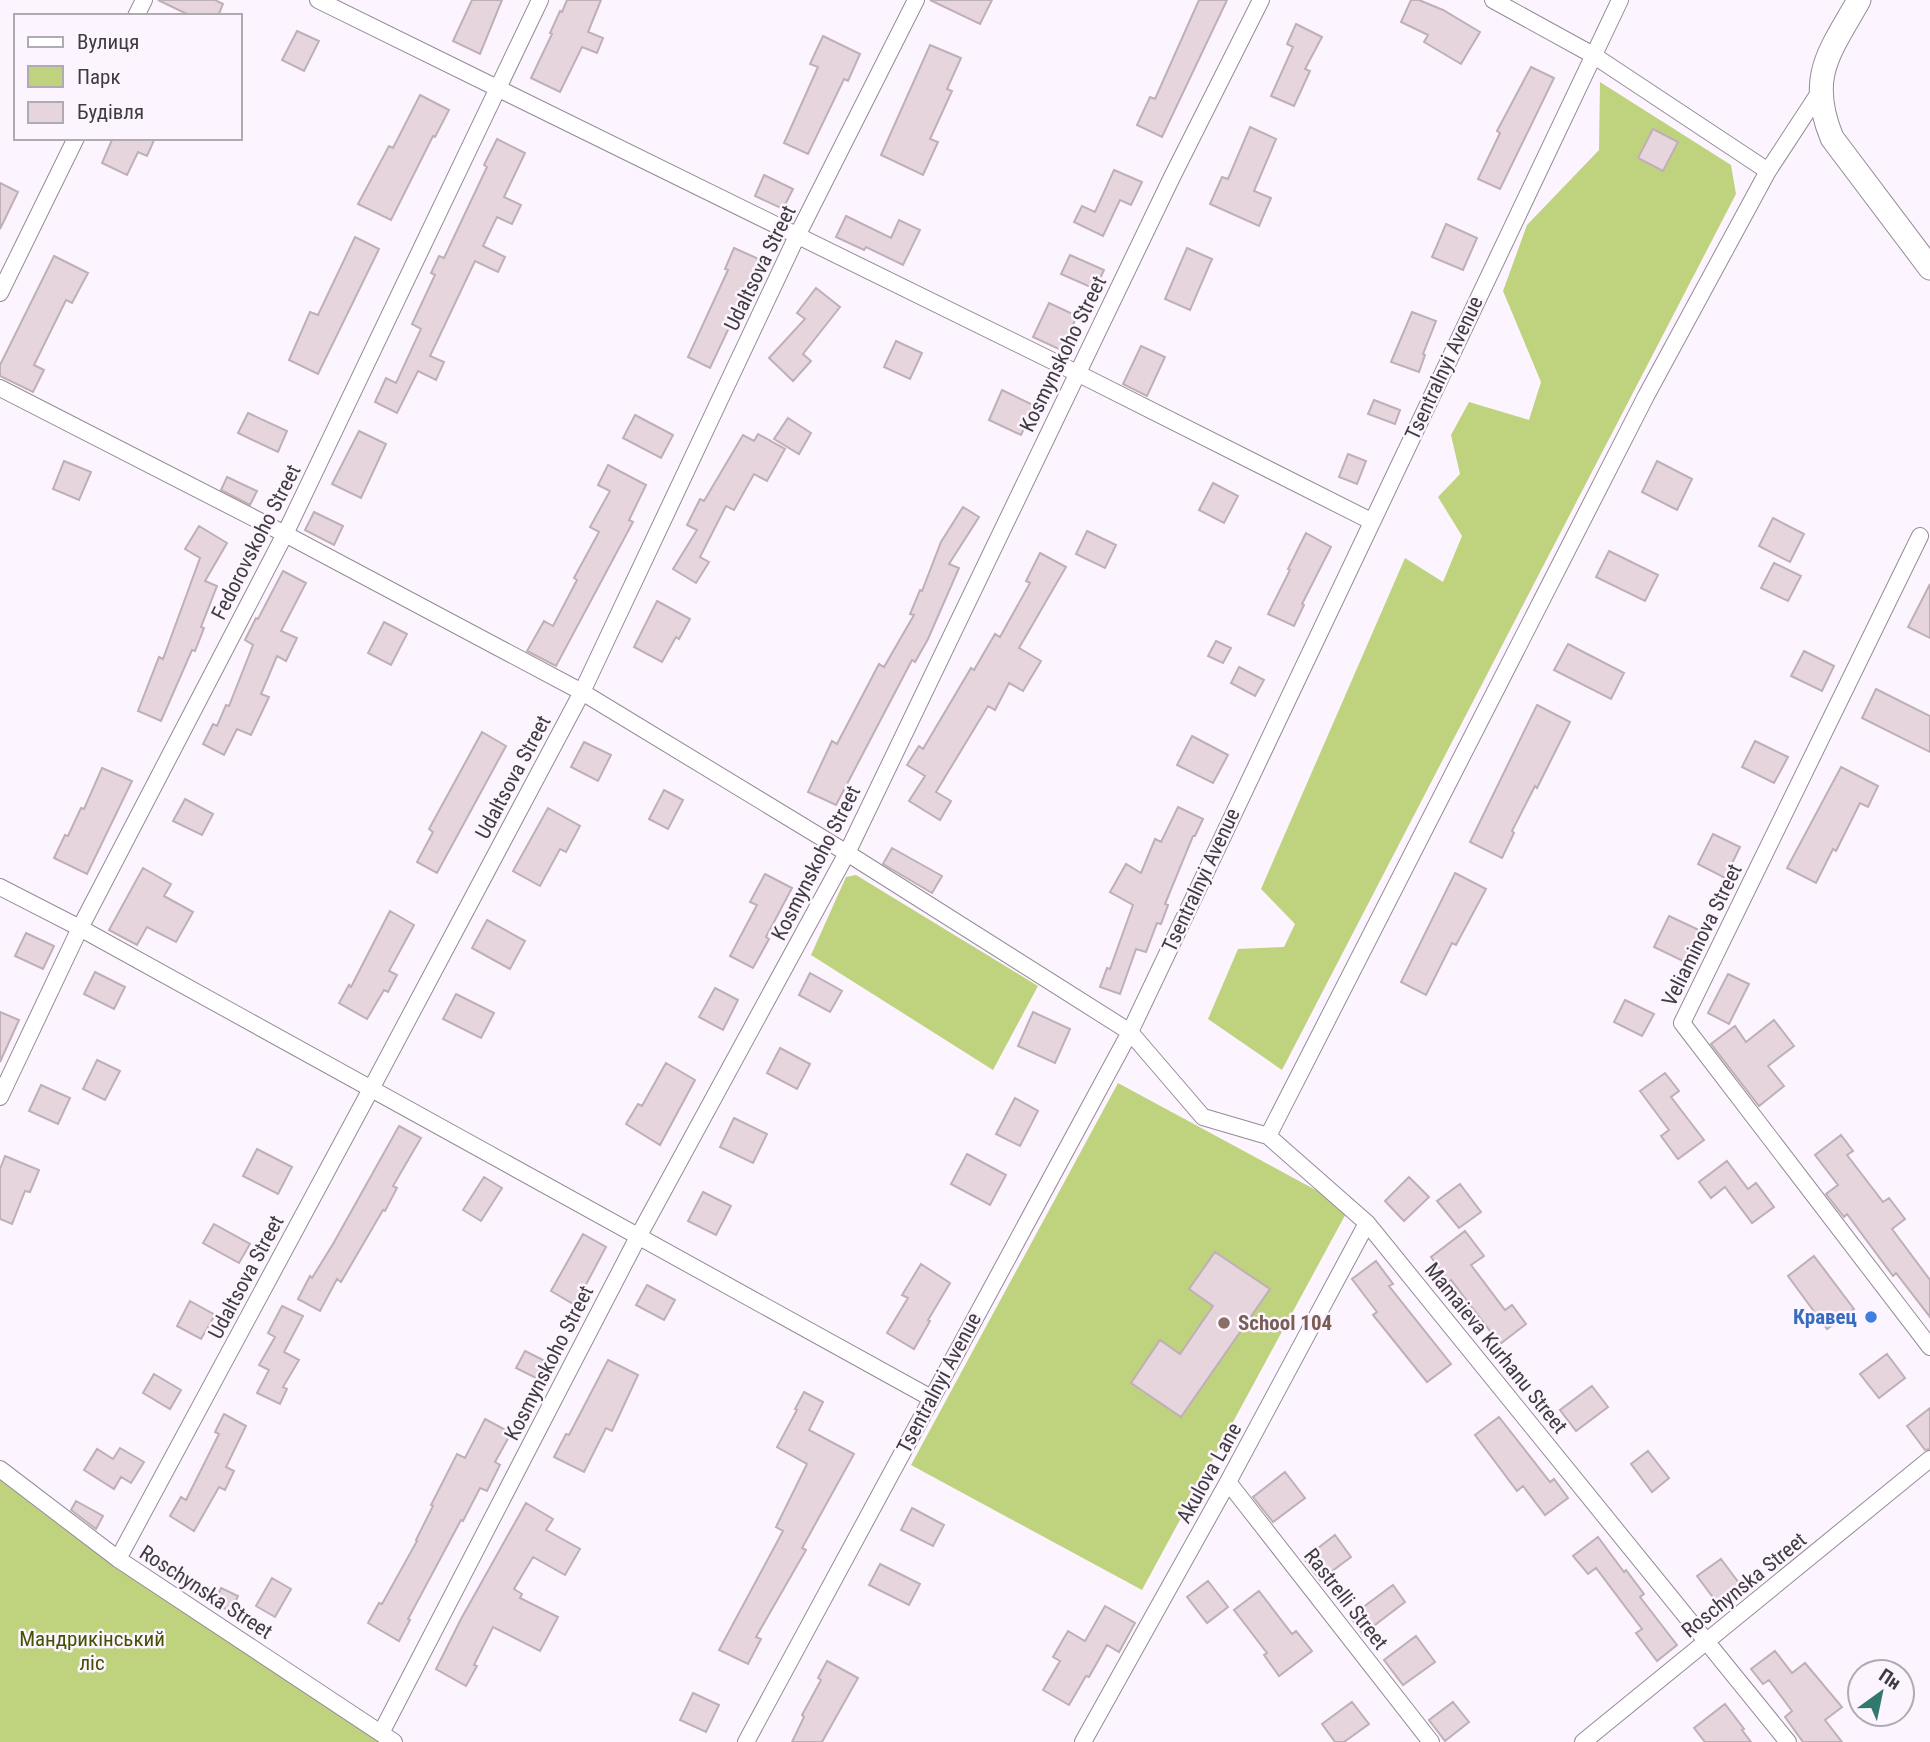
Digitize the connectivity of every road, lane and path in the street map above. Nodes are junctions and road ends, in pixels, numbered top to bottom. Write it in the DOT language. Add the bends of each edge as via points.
graph roads {
  1 [pos="318,0"];
  2 [pos="540,0"];
  3 [pos="916,0"];
  4 [pos="1261,0"];
  5 [pos="1493,0"];
  6 [pos="1620,0"];
  7 [pos="1859,0"];
  8 [pos="1592,55"];
  9 [pos="498,90"];
  10 [pos="1819,93"];
  11 [pos="75,140"];
  12 [pos="1768,171"];
  13 [pos="797,236"];
  14 [pos="1930,268"];
  15 [pos="0,293"];
  16 [pos="1077,373"];
  17 [pos="0,388"];
  18 [pos="1371,521"];
  19 [pos="285,534"];
  20 [pos="1920,537"];
  21 [pos="582,692"];
  22 [pos="847,853"];
  23 [pos="0,887"];
  24 [pos="80,928"];
  25 [pos="1130,1032"];
  26 [pos="371,1089"];
  27 [pos="0,1097"];
  28 [pos="1268,1136"];
  29 [pos="1367,1223"];
  30 [pos="638,1237"];
  31 [pos="1930,1347"];
  32 [pos="930,1398"];
  33 [pos="1930,1459"];
  34 [pos="0,1469"];
  35 [pos="1228,1482"];
  36 [pos="118,1559"];
  37 [pos="1709,1641"];
  38 [pos="387,1737"];
  39 [pos="746,1742"];
  40 [pos="1083,1742"];
  41 [pos="1432,1742"];
  42 [pos="1583,1742"];
  43 [pos="1788,1742"];
  1 -- 9 [label="street"];
  2 -- 9 [label="street, Fedorovskoho Street"];
  3 -- 13 [label="street, Udaltsova Street"];
  4 -- 16 [label="street, Kosmynskoho Street"];
  5 -- 8 [label="street"];
  6 -- 8 [label="street, Tsentralnyi Avenue"];
  7 -- 10 [label="main road" via="1825,59"];
  8 -- 12 [label="street"];
  8 -- 18 [label="street, Tsentralnyi Avenue"];
  9 -- 13 [label="street"];
  9 -- 19 [label="street, Fedorovskoho Street"];
  10 -- 12 [label="street"];
  10 -- 14 [label="main road" via="1832,138"];
  11 -- 15 [label="street"];
  12 -- 28 [label="street" via="1646,396"];
  13 -- 16 [label="street"];
  13 -- 21 [label="street, Udaltsova Street"];
  16 -- 18 [label="street"];
  16 -- 22 [label="street, Kosmynskoho Street"];
  17 -- 19 [label="street, Mamaieva Kurhanu Street"];
  18 -- 25 [label="street, Tsentralnyi Avenue"];
  19 -- 21 [label="street, Mamaieva Kurhanu Street"];
  19 -- 24 [label="street, Fedorovskoho Street"];
  20 -- 31 [label="street, Veliaminova Street" via="1682,1023"];
  21 -- 22 [label="street, Mamaieva Kurhanu Street"];
  21 -- 26 [label="street, Udaltsova Street"];
  22 -- 25 [label="street, Mamaieva Kurhanu Street"];
  22 -- 30 [label="street, Kosmynskoho Street"];
  23 -- 24 [label="street"];
  24 -- 26 [label="street"];
  24 -- 27 [label="street, Fedorovskoho Street"];
  25 -- 28 [label="street, Mamaieva Kurhanu Street" via="1203,1117"];
  25 -- 32 [label="street, Tsentralnyi Avenue"];
  26 -- 30 [label="street"];
  26 -- 36 [label="street, Udaltsova Street"];
  28 -- 29 [label="street, Mamaieva Kurhanu Street"];
  29 -- 35 [label="street, Akulova Lane"];
  29 -- 37 [label="street, Mamaieva Kurhanu Street"];
  30 -- 32 [label="street"];
  30 -- 38 [label="street, Kosmynskoho Street"];
  32 -- 39 [label="street, Tsentralnyi Avenue"];
  33 -- 37 [label="street, Roschynska Street"];
  34 -- 36 [label="street, Roschynska Street"];
  35 -- 40 [label="street, Akulova Lane"];
  35 -- 41 [label="street, Rastrelli Street"];
  36 -- 38 [label="street, Roschynska Street"];
  37 -- 42 [label="street, Roschynska Street"];
  37 -- 43 [label="street, Mamaieva Kurhanu Street"];
}
